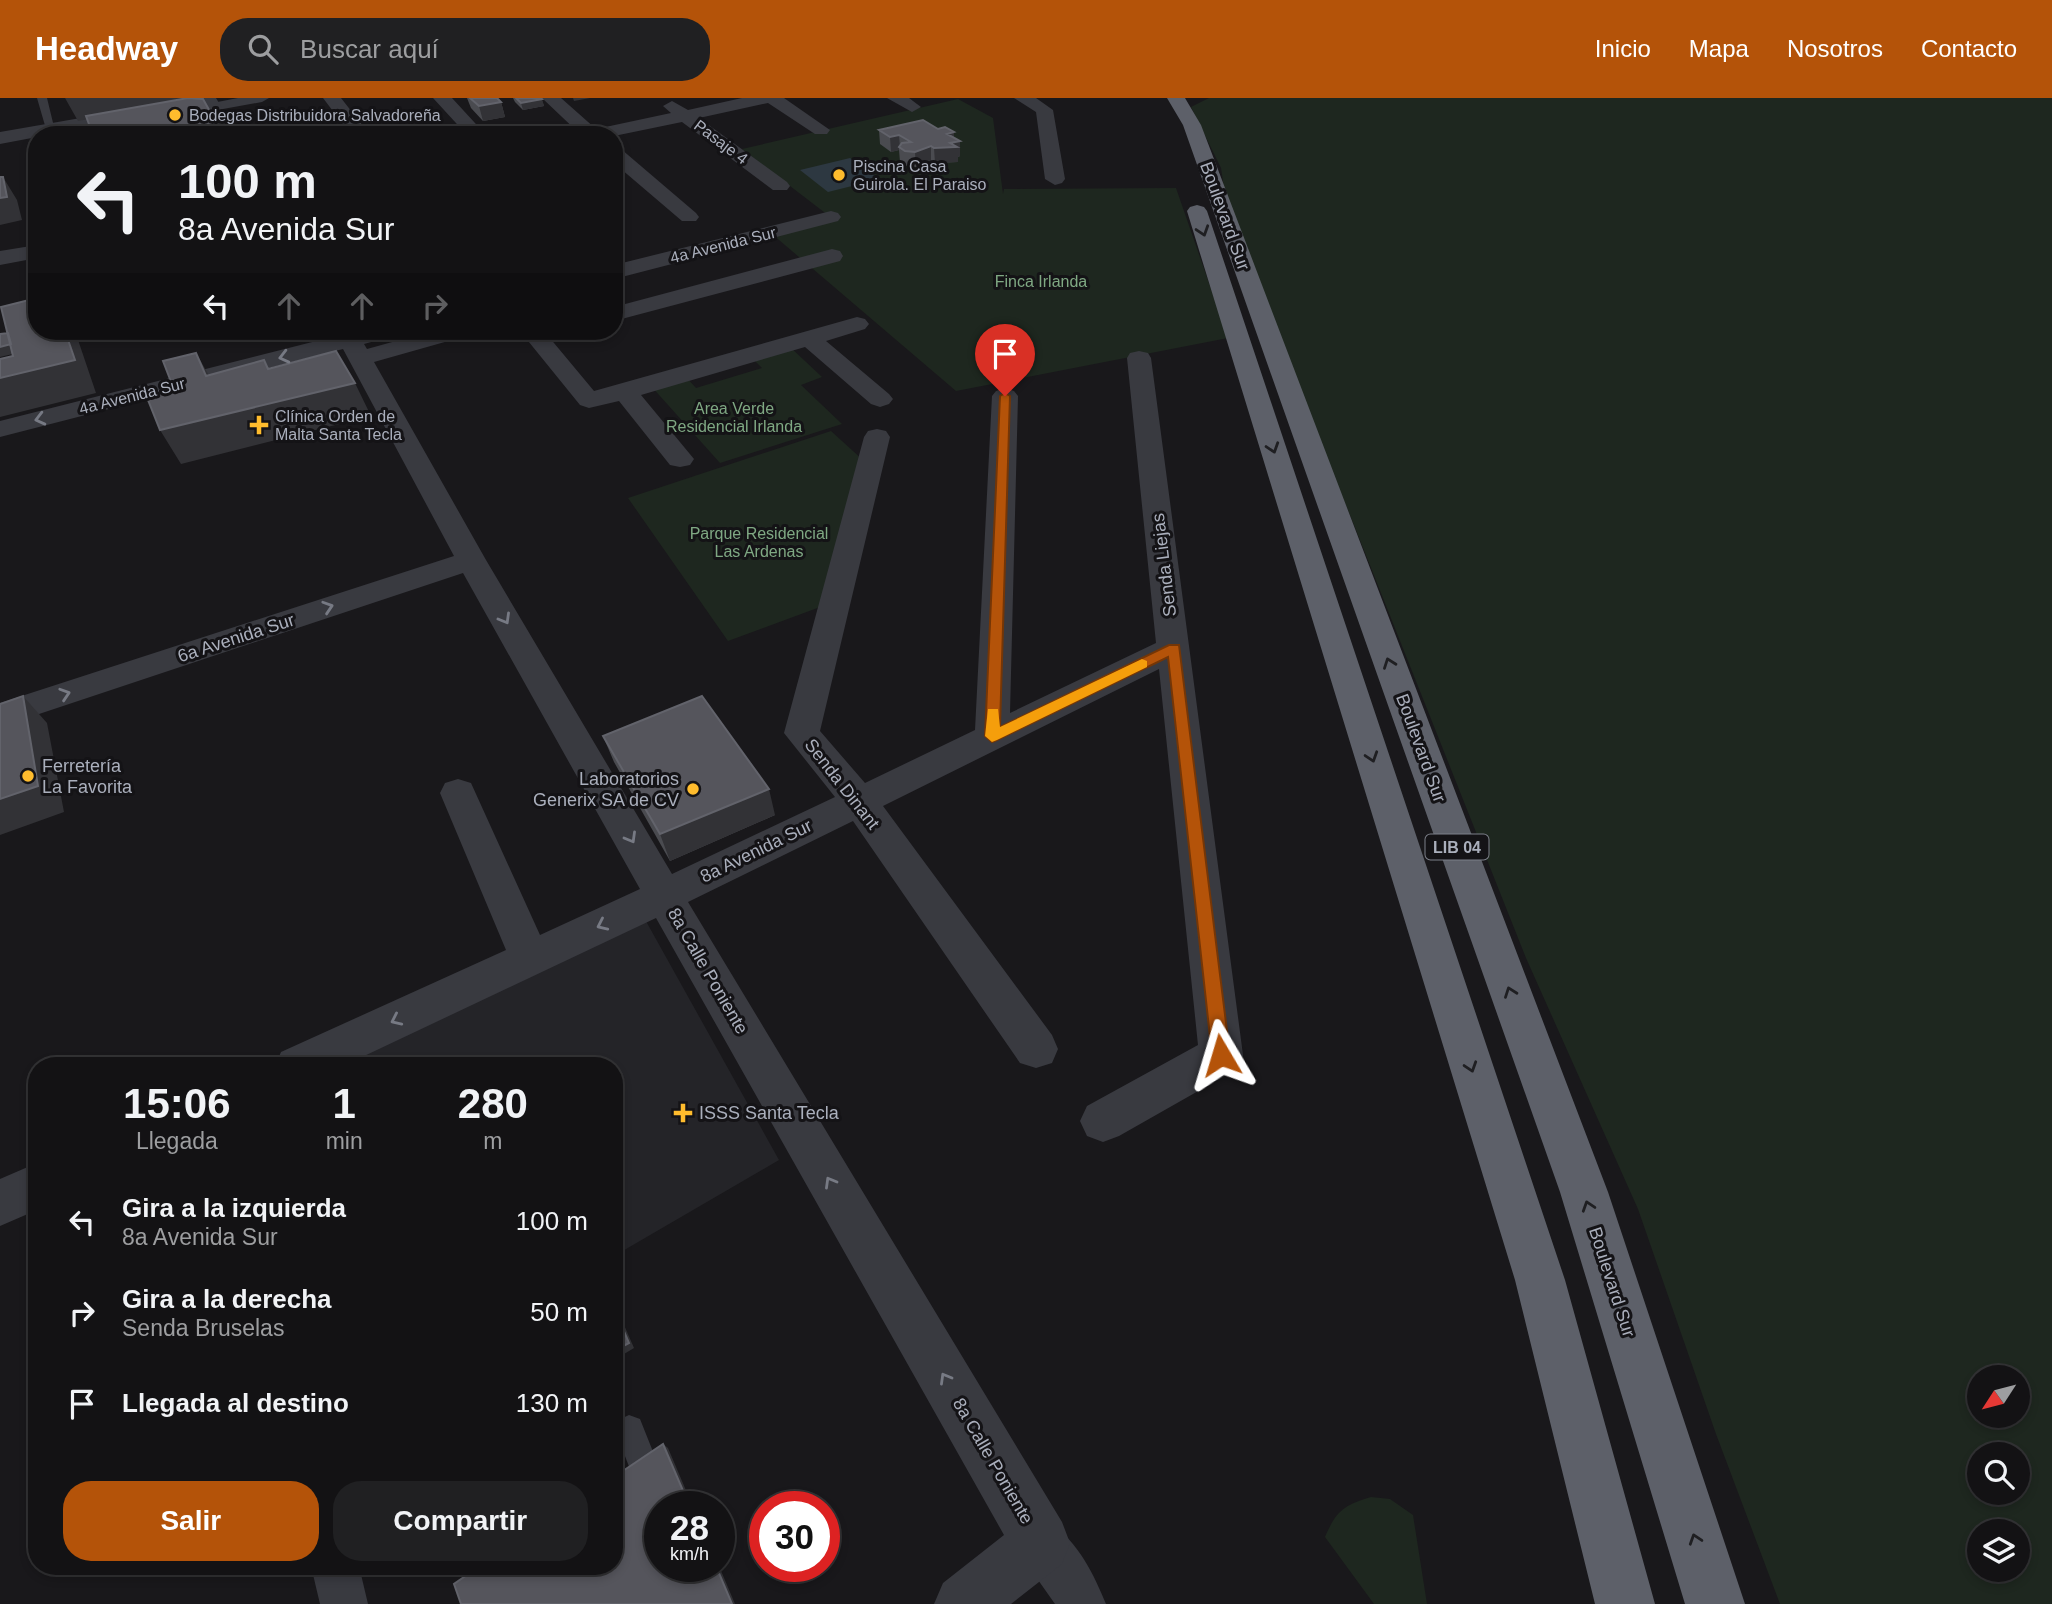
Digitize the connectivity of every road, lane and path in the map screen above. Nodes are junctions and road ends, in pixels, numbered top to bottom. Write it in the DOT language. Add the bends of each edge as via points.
graph roads {
  1 [pos="43,98"];
  2 [pos="262,98"];
  3 [pos="332,98"];
  4 [pos="442,98"];
  5 [pos="551,98"];
  6 [pos="661,98"];
  7 [pos="766,98"];
  8 [pos="772,98"];
  9 [pos="1023,98"];
  10 [pos="1155,98"];
  11 [pos="1175,98"];
  12 [pos="209,102"];
  13 [pos="685,116"];
  14 [pos="50,126"];
  15 [pos="69,126"];
  16 [pos="224,126"];
  17 [pos="354,126"];
  18 [pos="468,126"];
  19 [pos="584,126"];
  20 [pos="623,129"];
  21 [pos="821,130"];
  22 [pos="28,133"];
  23 [pos="0,138"];
  24 [pos="623,161"];
  25 [pos="1055,179"];
  26 [pos="780,186"];
  27 [pos="689,217"];
  28 [pos="831,217"];
  29 [pos="28,253"];
  30 [pos="832,256"];
  31 [pos="0,258"];
  32 [pos="623,270"];
  33 [pos="623,312"];
  34 [pos="857,324"];
  35 [pos="809,338"];
  36 [pos="378,340"];
  37 [pos="545,340"];
  38 [pos="352,343"];
  39 [pos="1139,358"];
  40 [pos="625,392"];
  41 [pos="1005,396"];
  42 [pos="880,399"];
  43 [pos="0,429"];
  44 [pos="877,437"];
  45 [pos="680,459"];
  46 [pos="471,560"];
  47 [pos="1174,648"];
  48 [pos="0,715"];
  49 [pos="992,736"];
  50 [pos="458,793"];
  51 [pos="859,801"];
  52 [pos="664,896"];
  53 [pos="530,958"];
  54 [pos="1036,1049"];
  55 [pos="316,1057"];
  56 [pos="1103,1121"];
  57 [pos="28,1190"];
  58 [pos="0,1203"];
  59 [pos="623,1434"];
  60 [pos="654,1491"];
  61 [pos="1041,1543"];
  62 [pos="337,1575"];
  63 [pos="344,1604"];
  64 [pos="964,1604"];
  65 [pos="1083,1604"];
  66 [pos="1625,1604"];
  67 [pos="1715,1604"];
  1 -- 14 [label="lane"];
  2 -- 12 [label="street"];
  3 -- 17 [label="street"];
  4 -- 18 [label="street"];
  5 -- 19 [label="street"];
  6 -- 13 [label="street, Pasaje 4"];
  7 -- 13 [label="street"];
  8 -- 21 [label="street"];
  9 -- 25 [label="street" via="1044,110"];
  10 -- 66 [label="highway, Boulevard Sur / LIB 04, one-way" via="1167,118 1540,1280"];
  67 -- 11 [label="highway, Boulevard Sur / LIB 04, one-way" via="1584,1192 1192,125"];
  12 -- 15 [label="street"];
  12 -- 16 [label="street"];
  13 -- 20 [label="street"];
  13 -- 26 [label="street, Pasaje 4"];
  22 -- 23 [label="street"];
  24 -- 27 [label="street"];
  28 -- 32 [label="street, 4a Avenida Sur"];
  29 -- 31 [label="street"];
  30 -- 33 [label="street"];
  34 -- 35 [label="street"];
  35 -- 40 [label="street"];
  35 -- 42 [label="street"];
  36 -- 38 [label="street"];
  37 -- 40 [label="street" via="584,397 598,399"];
  38 -- 43 [label="street, 4a Avenida Sur, one-way"];
  38 -- 46 [label="street, 8a Calle Poniente"];
  39 -- 47 [label="street, Senda Liejas"];
  40 -- 45 [label="street"];
  41 -- 49 [label="street"];
  44 -- 51 [label="street, Senda Dinant" via="802,733"];
  48 -- 46 [label="street, 6a Avenida Sur, one-way"];
  46 -- 52 [label="street, 8a Calle Poniente, one-way"];
  47 -- 49 [label="street, 8a Avenida Sur"];
  47 -- 56 [label="street, Senda Liejas" via="1221,1055"];
  49 -- 51 [label="street, 8a Avenida Sur"];
  50 -- 53 [label="street"];
  51 -- 52 [label="street, 8a Avenida Sur"];
  51 -- 54 [label="street, Senda Dinant"];
  52 -- 53 [label="street, 8a Avenida Sur, one-way"];
  61 -- 52 [label="street, 8a Calle Poniente, one-way"];
  53 -- 55 [label="street, 8a Avenida Sur, one-way"];
  57 -- 58 [label="street"];
  59 -- 60 [label="lane" via="629,1430"];
  61 -- 64 [label="street"];
  61 -- 65 [label="street, 8a Calle Poniente"];
  62 -- 63 [label="street"];
}
